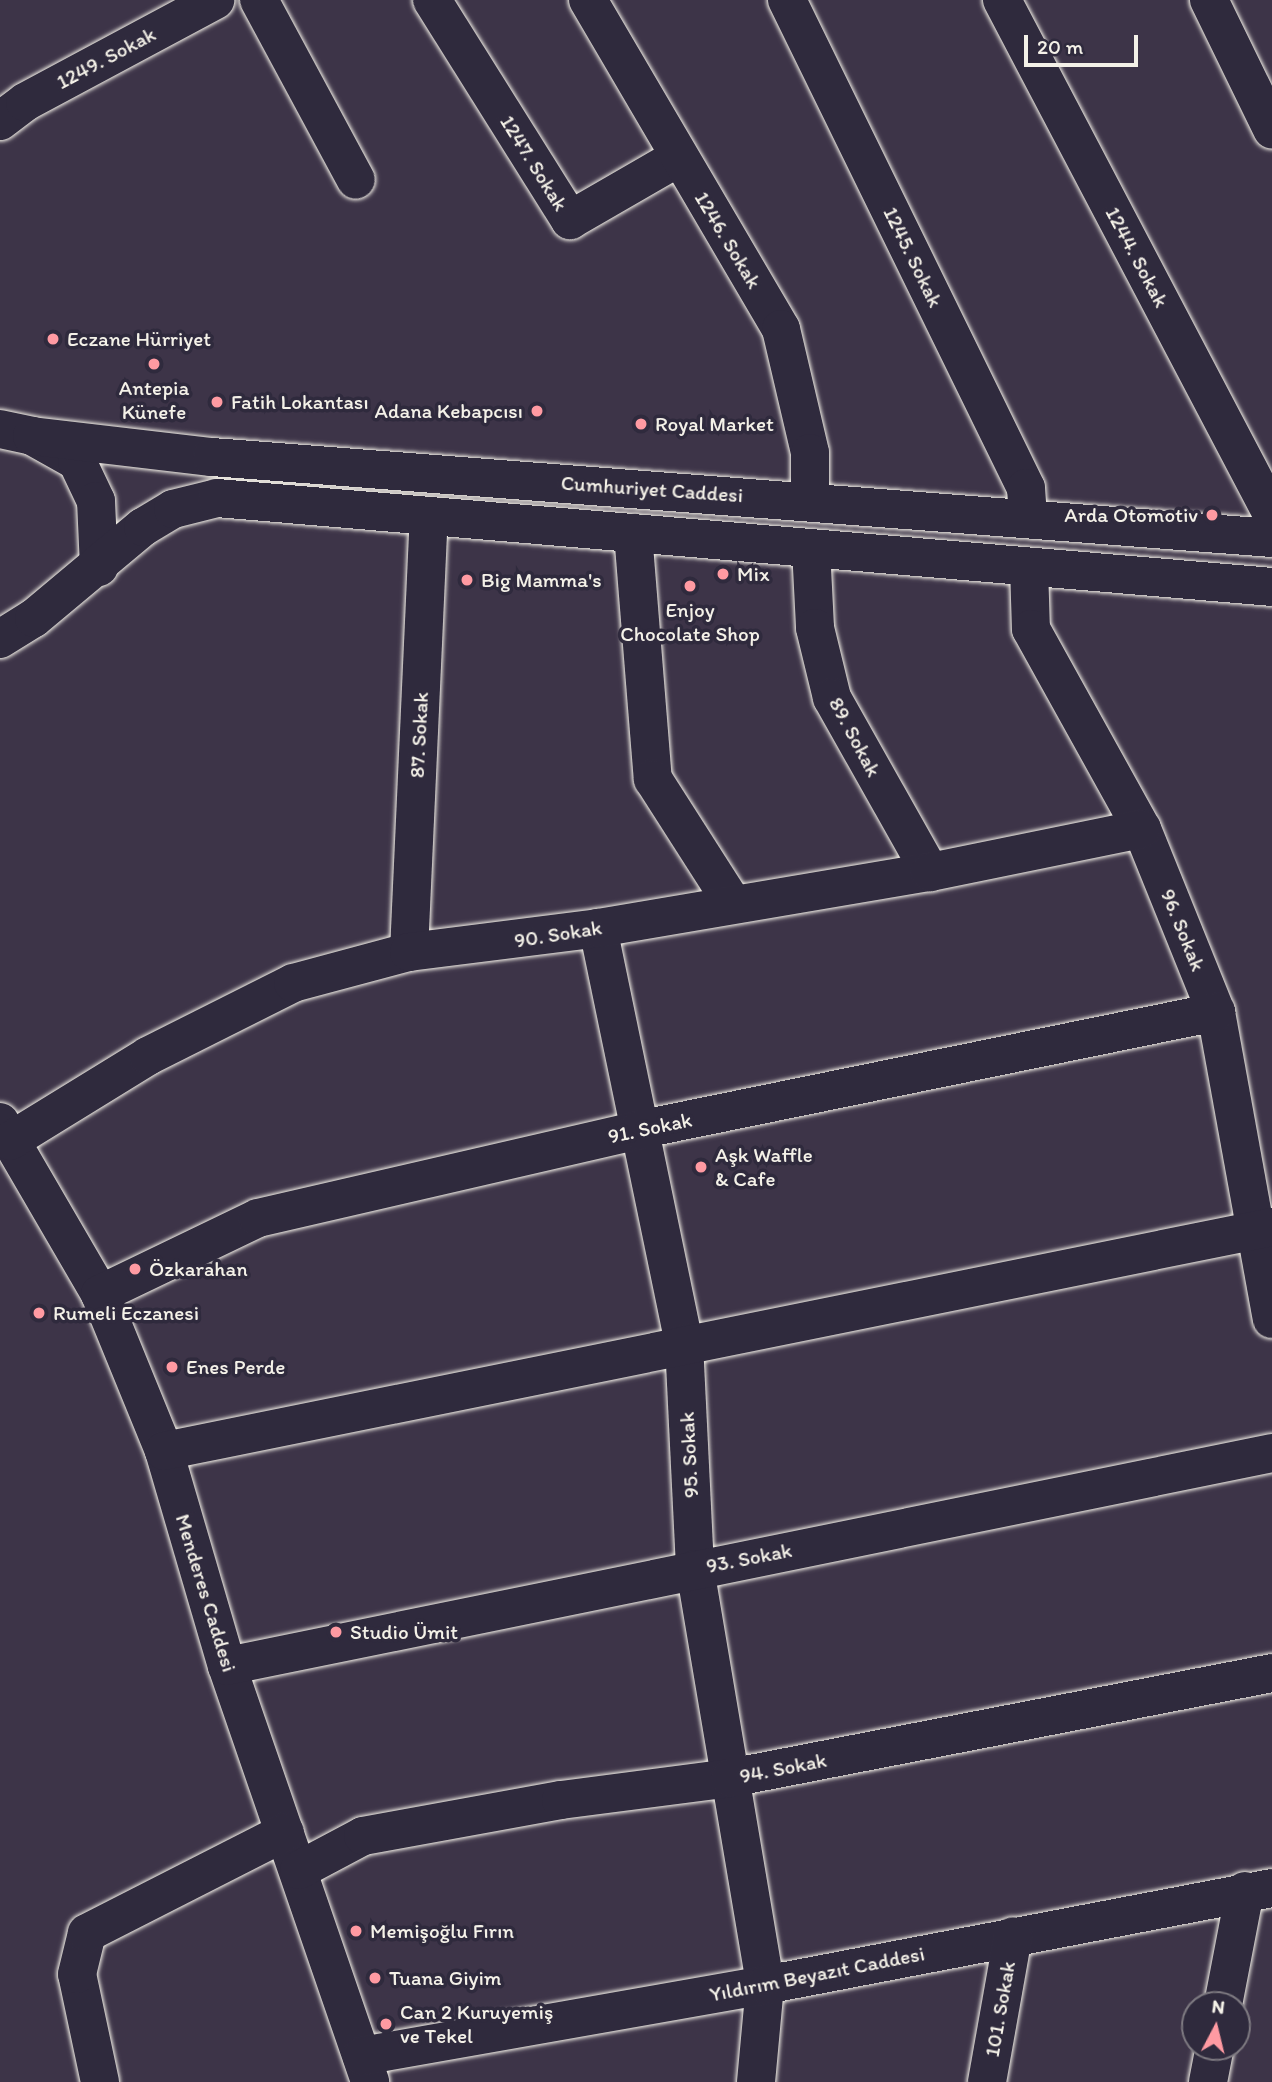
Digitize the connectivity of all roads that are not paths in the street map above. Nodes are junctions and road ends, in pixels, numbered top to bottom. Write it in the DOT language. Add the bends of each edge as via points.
graph roads {
  1 [pos="215,0"];
  2 [pos="259,0"];
  3 [pos="432,0"];
  4 [pos="588,0"];
  5 [pos="787,0"];
  6 [pos="1002,0"];
  7 [pos="1209,0"];
  8 [pos="0,121"];
  9 [pos="1272,129"];
  10 [pos="679,157"];
  11 [pos="356,180"];
  12 [pos="16,432"];
  13 [pos="810,501"];
  14 [pos="1272,513"];
  15 [pos="429,518"];
  16 [pos="1028,518"];
  17 [pos="633,533"];
  18 [pos="1272,538"];
  19 [pos="811,548"];
  20 [pos="99,566"];
  21 [pos="1030,567"];
  22 [pos="1272,587"];
  23 [pos="0,639"];
  24 [pos="1142,829"];
  25 [pos="930,872"];
  26 [pos="733,904"];
  27 [pos="598,928"];
  28 [pos="409,953"];
  29 [pos="1216,1012"];
  30 [pos="638,1130"];
  31 [pos="5,1132"];
  32 [pos="1265,1228"];
  33 [pos="100,1294"];
  34 [pos="1272,1319"];
  35 [pos="684,1343"];
  36 [pos="164,1451"];
  37 [pos="1272,1453"];
  38 [pos="695,1569"];
  39 [pos="227,1666"];
  40 [pos="1272,1673"];
  41 [pos="730,1778"];
  42 [pos="285,1832"];
  43 [pos="299,1870"];
  44 [pos="1259,1889"];
  45 [pos="1013,1936"];
  46 [pos="765,1985"];
  47 [pos="1227,1991"];
  48 [pos="1212,2061"];
  49 [pos="366,2069"];
  50 [pos="100,2082"];
  51 [pos="756,2082"];
  52 [pos="987,2082"];
  53 [pos="1208,2082"];
  1 -- 8 [label="street, 1249. Sokak" via="25,102"];
  2 -- 11 [label="street"];
  3 -- 10 [label="street, 1247. Sokak" via="570,220"];
  4 -- 10 [label="street, 1246. Sokak"];
  5 -- 16 [label="street, 1245. Sokak" via="1026,488"];
  6 -- 14 [label="street, 1244. Sokak"];
  7 -- 9 [label="street"];
  10 -- 13 [label="street, 1246. Sokak" via="781,329 810,453"];
  12 -- 13 [label="street, Cumhuriyet Caddesi" via="212,457"];
  12 -- 20 [label="street" via="77,461 96,502"];
  13 -- 16 [label="street, Cumhuriyet Caddesi"];
  15 -- 17 [label="street"];
  15 -- 20 [label="street" via="217,498 173,509 143,527"];
  15 -- 28 [label="street, 87. Sokak"];
  16 -- 18 [label="street, Cumhuriyet Caddesi"];
  17 -- 19 [label="street"];
  17 -- 26 [label="street" via="653,779"];
  19 -- 21 [label="street"];
  19 -- 25 [label="street, 89. Sokak" via="815,628 832,698"];
  20 -- 23 [label="street"];
  21 -- 22 [label="street"];
  21 -- 24 [label="street, 96. Sokak" via="1031,629"];
  24 -- 25 [label="street, 90. Sokak"];
  24 -- 29 [label="street, 96. Sokak"];
  25 -- 26 [label="street, 90. Sokak"];
  26 -- 27 [label="street, 90. Sokak"];
  27 -- 28 [label="street, 90. Sokak"];
  27 -- 30 [label="street, 95. Sokak"];
  28 -- 31 [label="street, 90. Sokak" via="293,983"];
  29 -- 30 [label="street, 91. Sokak"];
  29 -- 32 [label="street, 96. Sokak"];
  30 -- 33 [label="street, 91. Sokak" via="258,1218"];
  30 -- 35 [label="street, 95. Sokak"];
  31 -- 33 [label="street, Menderes Caddesi"];
  32 -- 34 [label="street, 96. Sokak"];
  32 -- 35 [label="street"];
  33 -- 36 [label="street, Menderes Caddesi"];
  35 -- 36 [label="street"];
  35 -- 38 [label="street, 95. Sokak"];
  36 -- 39 [label="street, Menderes Caddesi"];
  37 -- 38 [label="street, 93. Sokak"];
  38 -- 39 [label="street, 93. Sokak"];
  38 -- 41 [label="street, 95. Sokak"];
  39 -- 42 [label="street, Menderes Caddesi"];
  40 -- 41 [label="street, 94. Sokak"];
  41 -- 43 [label="street, 94. Sokak" via="561,1800 363,1836"];
  41 -- 46 [label="street, 95. Sokak"];
  42 -- 43 [label="street, Menderes Caddesi"];
  42 -- 50 [label="street" via="87,1933 77,1974"];
  43 -- 49 [label="street, Menderes Caddesi"];
  44 -- 45 [label="street, Yıldırım Beyazıt Caddesi"];
  44 -- 47 [label="street"];
  45 -- 46 [label="street, Yıldırım Beyazıt Caddesi"];
  45 -- 52 [label="street, 101. Sokak"];
  46 -- 49 [label="street, Yıldırım Beyazıt Caddesi"];
  46 -- 51 [label="street, 95. Sokak"];
  48 -- 53 [label="street"];
}
